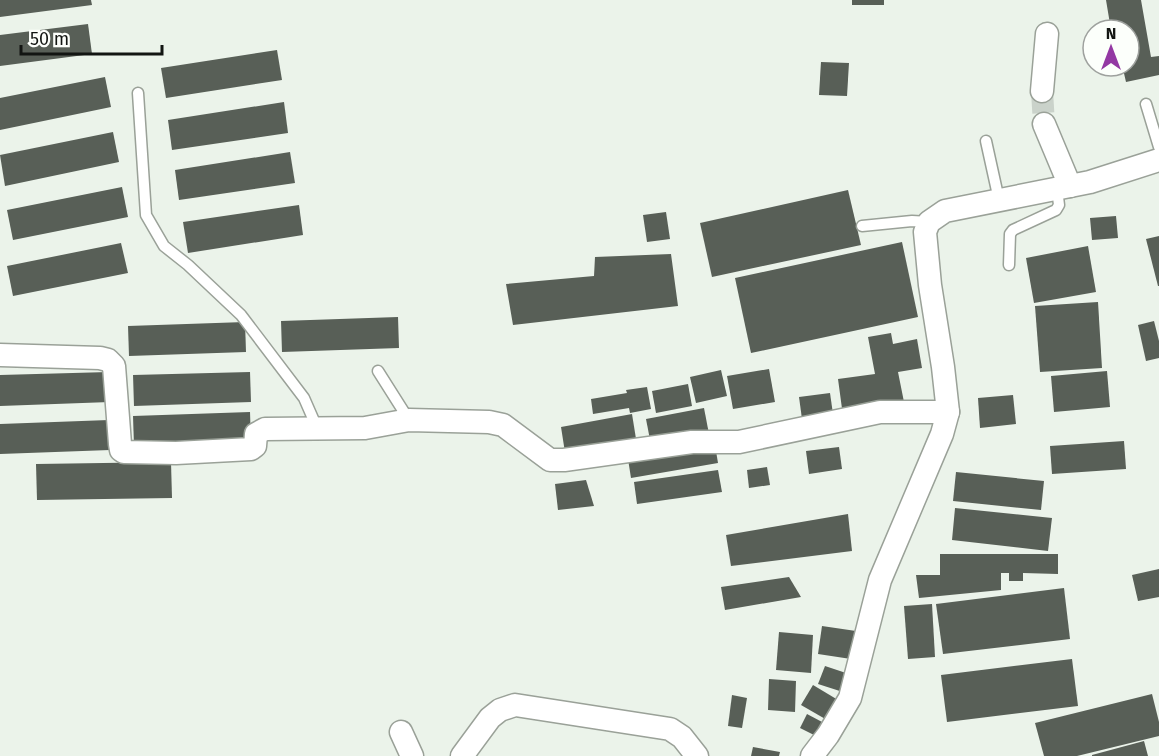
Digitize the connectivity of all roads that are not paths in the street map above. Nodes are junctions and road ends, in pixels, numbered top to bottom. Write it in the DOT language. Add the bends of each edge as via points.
graph roads {
  1 [pos="1047,34"];
  2 [pos="1042,91"];
  3 [pos="138,93"];
  4 [pos="1146,104"];
  5 [pos="1044,124"];
  6 [pos="986,141"];
  7 [pos="1159,147"];
  8 [pos="1159,160"];
  9 [pos="1064,188"];
  10 [pos="999,200"];
  11 [pos="929,222"];
  12 [pos="862,226"];
  13 [pos="1010,266"];
  14 [pos="0,355"];
  15 [pos="378,371"];
  16 [pos="948,412"];
  17 [pos="409,420"];
  18 [pos="318,430"];
  19 [pos="401,732"];
  20 [pos="412,756"];
  21 [pos="462,756"];
  22 [pos="697,756"];
  23 [pos="812,756"];
  1 -- 2 [label="street"];
  3 -- 18 [label="lane" via="146,215 164,246 241,315 304,398"];
  4 -- 7 [label="lane"];
  5 -- 9 [label="street"];
  6 -- 10 [label="lane"];
  8 -- 9 [label="street"];
  9 -- 10 [label="street"];
  9 -- 13 [label="lane" via="1056,210 1010,234"];
  10 -- 11 [label="street" via="945,211"];
  11 -- 12 [label="lane"];
  11 -- 16 [label="street" via="925,232 930,285"];
  14 -- 18 [label="street" via="108,360 114,366 120,450 124,452 251,449 256,434 265,429"];
  15 -- 17 [label="lane"];
  16 -- 17 [label="street" via="880,412 739,442 692,442 564,460 550,460 503,425"];
  16 -- 23 [label="street" via="942,435 880,580 850,698"];
  17 -- 18 [label="street" via="365,428"];
  19 -- 20 [label="street"];
  21 -- 22 [label="street" via="490,718 515,705 670,729"];
}
